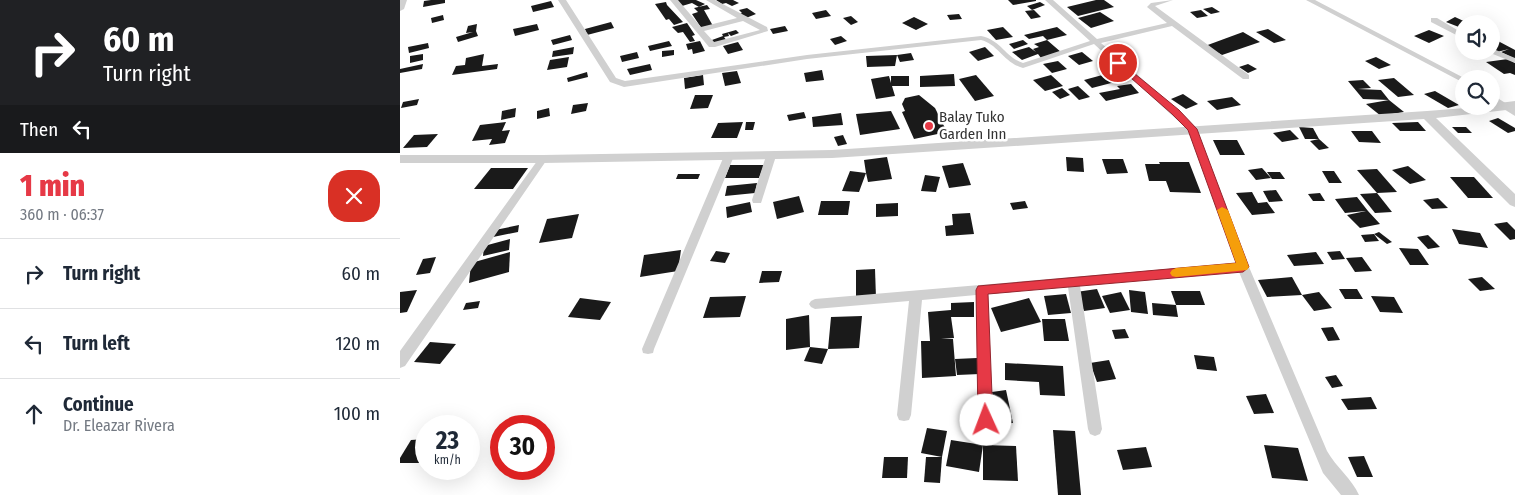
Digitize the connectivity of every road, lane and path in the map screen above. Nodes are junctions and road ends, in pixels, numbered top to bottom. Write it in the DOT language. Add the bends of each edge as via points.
graph roads {
  1 [pos="403,0"];
  2 [pos="562,0"];
  3 [pos="674,0"];
  4 [pos="710,0"];
  5 [pos="1048,0"];
  6 [pos="1169,0"];
  7 [pos="1310,0"];
  8 [pos="400,9"];
  9 [pos="744,18"];
  10 [pos="1434,20"];
  11 [pos="1171,24"];
  12 [pos="700,30"];
  13 [pos="1455,32"];
  14 [pos="1094,42"];
  15 [pos="1500,54"];
  16 [pos="1515,61"];
  17 [pos="1455,76"];
  18 [pos="1246,77"];
  19 [pos="1500,101"];
  20 [pos="1512,108"];
  21 [pos="1428,115"];
  22 [pos="1192,129"];
  23 [pos="729,156"];
  24 [pos="771,156"];
  25 [pos="400,159"];
  26 [pos="543,159"];
  27 [pos="757,200"];
  28 [pos="1515,202"];
  29 [pos="1243,267"];
  30 [pos="1073,282"];
  31 [pos="982,290"];
  32 [pos="916,296"];
  33 [pos="815,304"];
  34 [pos="648,349"];
  35 [pos="400,362"];
  36 [pos="904,415"];
  37 [pos="1095,429"];
  38 [pos="986,438"];
  39 [pos="1351,495"];
  1 -- 8 [label="street"];
  2 -- 14 [label="street" via="613,80 619,83 981,38 991,40 1014,63 1023,66"];
  3 -- 12 [label="street"];
  4 -- 9 [label="street"];
  5 -- 14 [label="street"];
  6 -- 11 [label="street" via="1150,5"];
  7 -- 17 [label="street"];
  9 -- 12 [label="street"];
  9 -- 12 [label="street" via="764,31 714,45"];
  10 -- 13 [label="street"];
  11 -- 14 [label="street"];
  11 -- 18 [label="street"];
  14 -- 22 [label="street"];
  15 -- 16 [label="street"];
  19 -- 20 [label="street"];
  20 -- 21 [label="street"];
  21 -- 22 [label="street"];
  21 -- 28 [label="street"];
  22 -- 24 [label="street" via="922,149"];
  22 -- 29 [label="street"];
  23 -- 24 [label="street"];
  23 -- 26 [label="street"];
  23 -- 34 [label="street"];
  24 -- 27 [label="street"];
  25 -- 26 [label="street"];
  26 -- 35 [label="street"];
  29 -- 30 [label="street"];
  29 -- 39 [label="street" via="1322,456"];
  30 -- 31 [label="street"];
  30 -- 37 [label="street"];
  31 -- 32 [label="street"];
  31 -- 38 [label="street"];
  32 -- 33 [label="street"];
  32 -- 36 [label="street"];
}
